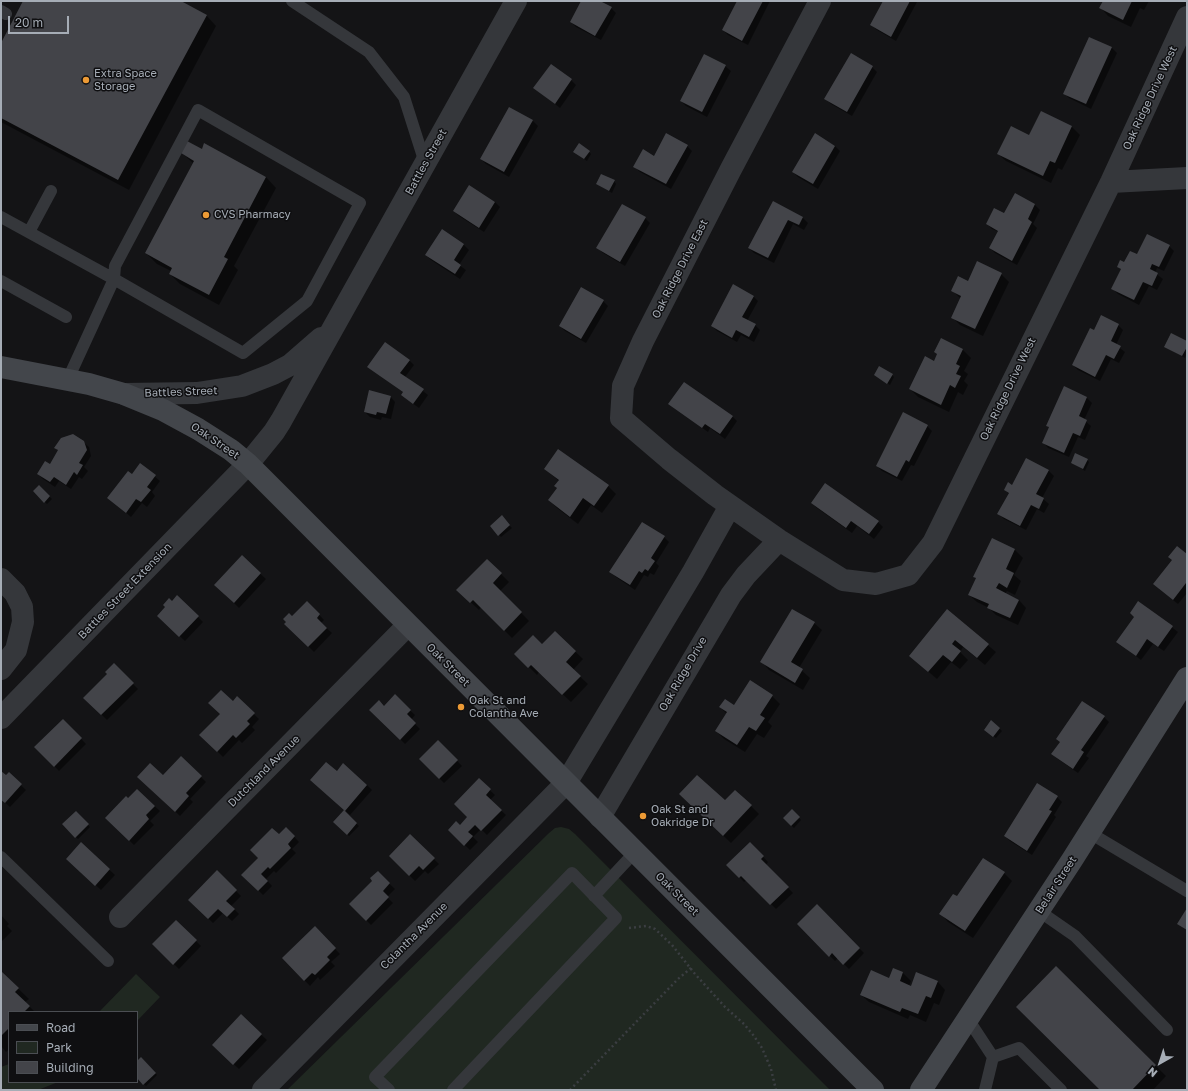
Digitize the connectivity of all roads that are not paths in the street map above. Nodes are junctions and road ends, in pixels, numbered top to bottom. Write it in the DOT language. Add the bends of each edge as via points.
graph roads {
  1 [pos="292,1"];
  2 [pos="516,1"];
  3 [pos="820,1"];
  4 [pos="1187,17"];
  5 [pos="425,163"];
  6 [pos="1187,178"];
  7 [pos="1111,182"];
  8 [pos="51,191"];
  9 [pos="1,217"];
  10 [pos="29,232"];
  11 [pos="114,279"];
  12 [pos="1,281"];
  13 [pos="66,317"];
  14 [pos="336,322"];
  15 [pos="1,367"];
  16 [pos="68,379"];
  17 [pos="124,394"];
  18 [pos="248,464"];
  19 [pos="730,506"];
  20 [pos="779,540"];
  21 [pos="1,579"];
  22 [pos="408,625"];
  23 [pos="1,669"];
  24 [pos="1187,678"];
  25 [pos="1,718"];
  26 [pos="566,783"];
  27 [pos="600,817"];
  28 [pos="1090,833"];
  29 [pos="636,852"];
  30 [pos="1,857"];
  31 [pos="1187,890"];
  32 [pos="594,896"];
  33 [pos="1039,911"];
  34 [pos="120,917"];
  35 [pos="108,961"];
  36 [pos="968,1019"];
  37 [pos="1167,1030"];
  38 [pos="993,1057"];
  39 [pos="263,1090"];
  40 [pos="389,1090"];
  41 [pos="453,1090"];
  42 [pos="873,1090"];
  43 [pos="921,1090"];
  44 [pos="985,1090"];
  45 [pos="1061,1090"];
  1 -- 5 [label="lane" via="369,52 404,97"];
  2 -- 5 [label="street, Battles Street"];
  3 -- 19 [label="street, Oak Ridge Drive East" via="731,169 623,386 621,418"];
  4 -- 7 [label="street, Oak Ridge Drive West"];
  5 -- 14 [label="street, Battles Street"];
  6 -- 7 [label="street"];
  7 -- 20 [label="street, Oak Ridge Drive West" via="933,543 908,575 876,584 843,580"];
  8 -- 10 [label="lane"];
  9 -- 10 [label="lane"];
  10 -- 11 [label="lane"];
  11 -- 11 [label="lane" via="115,266 198,110 360,203 307,301 243,353"];
  11 -- 16 [label="lane"];
  12 -- 13 [label="lane"];
  14 -- 17 [label="street, Battles Street" via="318,342 290,364 273,374 242,386 197,393"];
  14 -- 18 [label="street, Battles Street" via="281,421"];
  15 -- 16 [label="main road, Oak Street"];
  16 -- 17 [label="main road, Oak Street"];
  17 -- 18 [label="main road, Oak Street" via="163,410 198,429"];
  18 -- 22 [label="main road, Oak Street"];
  18 -- 25 [label="street, Battles Street Extension"];
  19 -- 20 [label="street, Oak Ridge Drive West"];
  19 -- 26 [label="street"];
  20 -- 27 [label="street, Oak Ridge Drive" via="731,595"];
  21 -- 23 [label="street" via="15,593 22,607 23,622 16,650"];
  22 -- 26 [label="main road, Oak Street"];
  22 -- 34 [label="street, Dutchland Avenue"];
  24 -- 28 [label="main road, Belair Street"];
  26 -- 27 [label="main road, Oak Street"];
  26 -- 39 [label="street, Colantha Avenue"];
  27 -- 29 [label="main road, Oak Street"];
  28 -- 31 [label="lane"];
  28 -- 33 [label="main road, Belair Street"];
  29 -- 32 [label="lane"];
  29 -- 42 [label="main road, Oak Street"];
  30 -- 35 [label="lane"];
  32 -- 40 [label="lane" via="572,873 375,1077"];
  32 -- 41 [label="lane" via="616,918"];
  33 -- 36 [label="main road, Belair Street"];
  33 -- 37 [label="lane" via="1075,936"];
  36 -- 38 [label="lane"];
  36 -- 43 [label="main road, Belair Street"];
  38 -- 44 [label="lane"];
  38 -- 45 [label="lane" via="1019,1048"];
}
